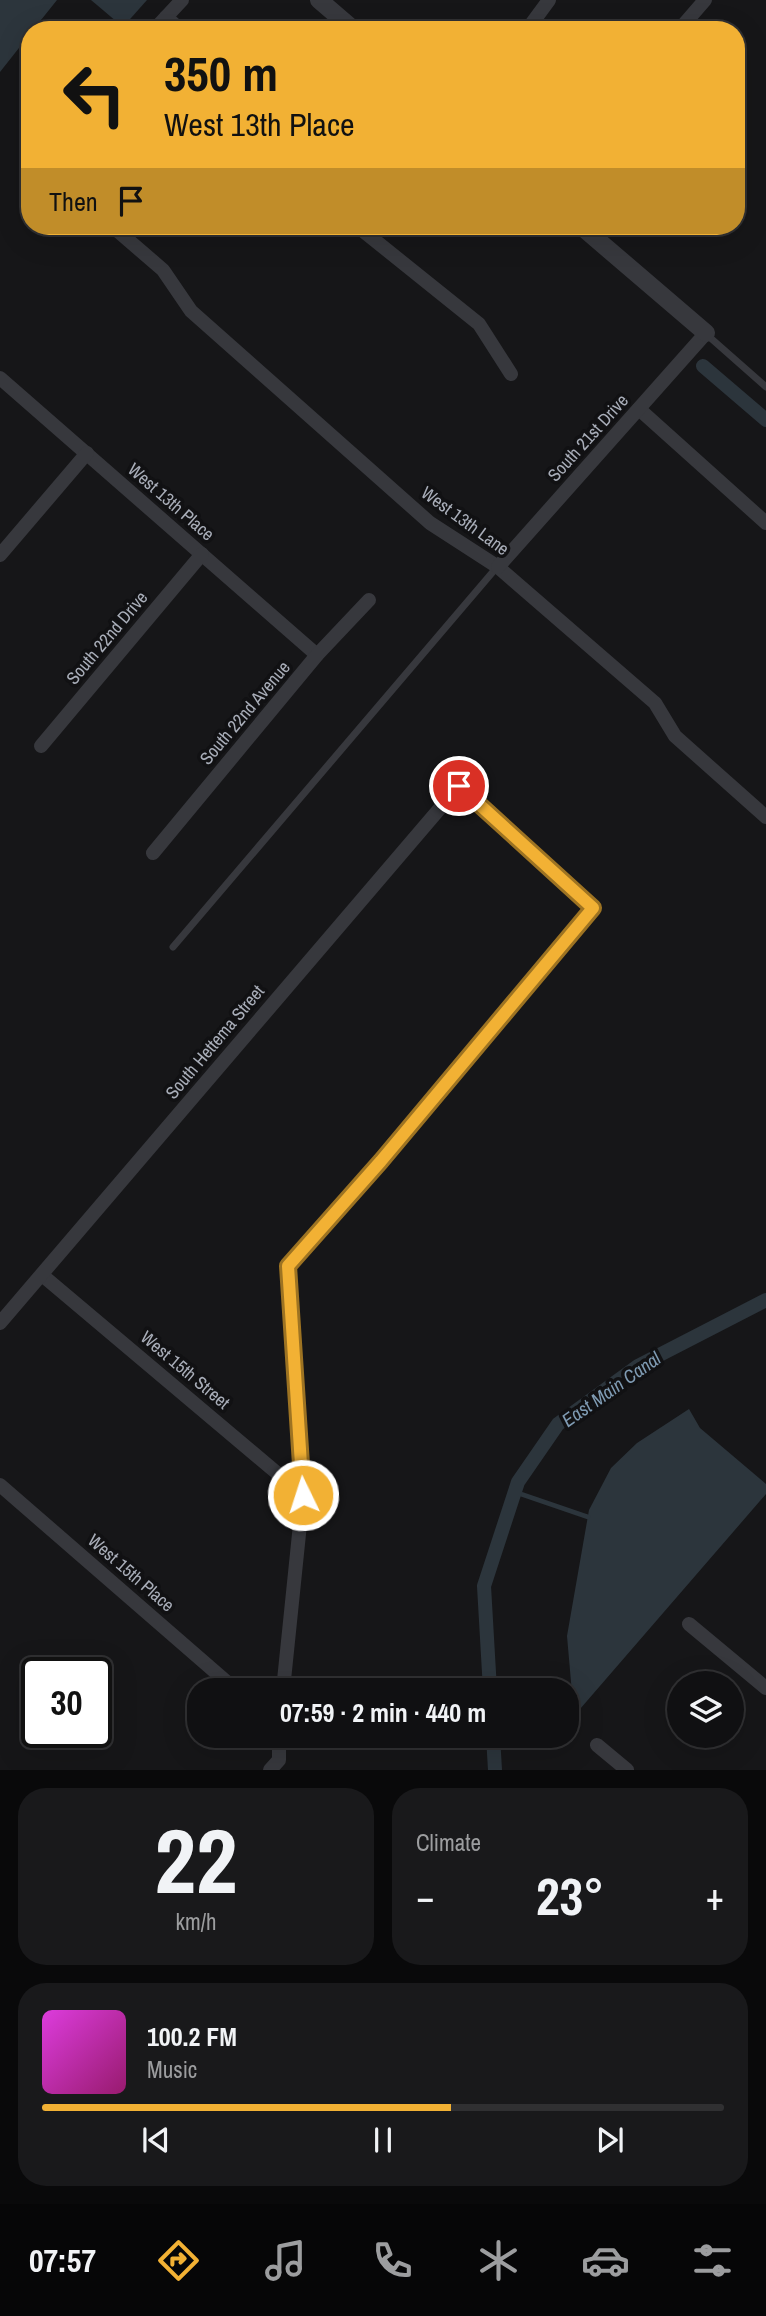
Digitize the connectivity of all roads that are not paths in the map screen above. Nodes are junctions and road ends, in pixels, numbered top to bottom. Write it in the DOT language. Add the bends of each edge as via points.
graph roads {
  1 [pos="182,0"];
  2 [pos="319,0"];
  3 [pos="549,0"];
  4 [pos="705,0"];
  5 [pos="166,17"];
  6 [pos="162,21"];
  7 [pos="171,21"];
  8 [pos="344,21"];
  9 [pos="534,21"];
  10 [pos="687,21"];
  11 [pos="122,235"];
  12 [pos="368,235"];
  13 [pos="592,235"];
  14 [pos="706,333"];
  15 [pos="511,374"];
  16 [pos="0,378"];
  17 [pos="766,387"];
  18 [pos="639,409"];
  19 [pos="86,453"];
  20 [pos="766,523"];
  21 [pos="202,554"];
  22 [pos="0,555"];
  23 [pos="498,567"];
  24 [pos="369,600"];
  25 [pos="317,655"];
  26 [pos="41,746"];
  27 [pos="766,817"];
  28 [pos="153,853"];
  29 [pos="173,947"];
  30 [pos="42,1275"];
  31 [pos="0,1323"];
  32 [pos="0,1485"];
  33 [pos="303,1495"];
  34 [pos="689,1623"];
  35 [pos="222,1678"];
  36 [pos="284,1678"];
  37 [pos="766,1688"];
  38 [pos="597,1745"];
  39 [pos="279,1748"];
  40 [pos="270,1770"];
  41 [pos="626,1770"];
  1 -- 5 [label="street"];
  2 -- 8 [label="street"];
  3 -- 9 [label="street"];
  4 -- 10 [label="street"];
  5 -- 6 [label="street"];
  5 -- 7 [label="street"];
  11 -- 23 [label="street, West 13th Lane" via="163,270 191,311 430,523"];
  12 -- 15 [label="street" via="479,324"];
  13 -- 14 [label="street"];
  14 -- 17 [label="lane"];
  14 -- 18 [label="street, South 21st Drive"];
  16 -- 19 [label="street, West 13th Place"];
  18 -- 20 [label="street"];
  18 -- 23 [label="street, South 21st Drive"];
  19 -- 21 [label="street, West 13th Place"];
  19 -- 22 [label="street"];
  21 -- 25 [label="street, West 13th Place"];
  21 -- 26 [label="street, South 22nd Drive"];
  23 -- 27 [label="street, West 13th Lane" via="655,703 676,736"];
  23 -- 29 [label="lane"];
  24 -- 25 [label="street, South 22nd Avenue"];
  25 -- 28 [label="street, South 22nd Avenue"];
  30 -- 31 [label="street, South Hettema Street"];
  30 -- 33 [label="street, West 15th Street"];
  30 -- 33 [label="street, South Hettema Street" via="459,786 593,908 288,1266"];
  32 -- 35 [label="street, West 15th Place"];
  33 -- 36 [label="street"];
  34 -- 37 [label="street"];
  38 -- 41 [label="street"];
  39 -- 40 [label="street" via="279,1760"];
}
